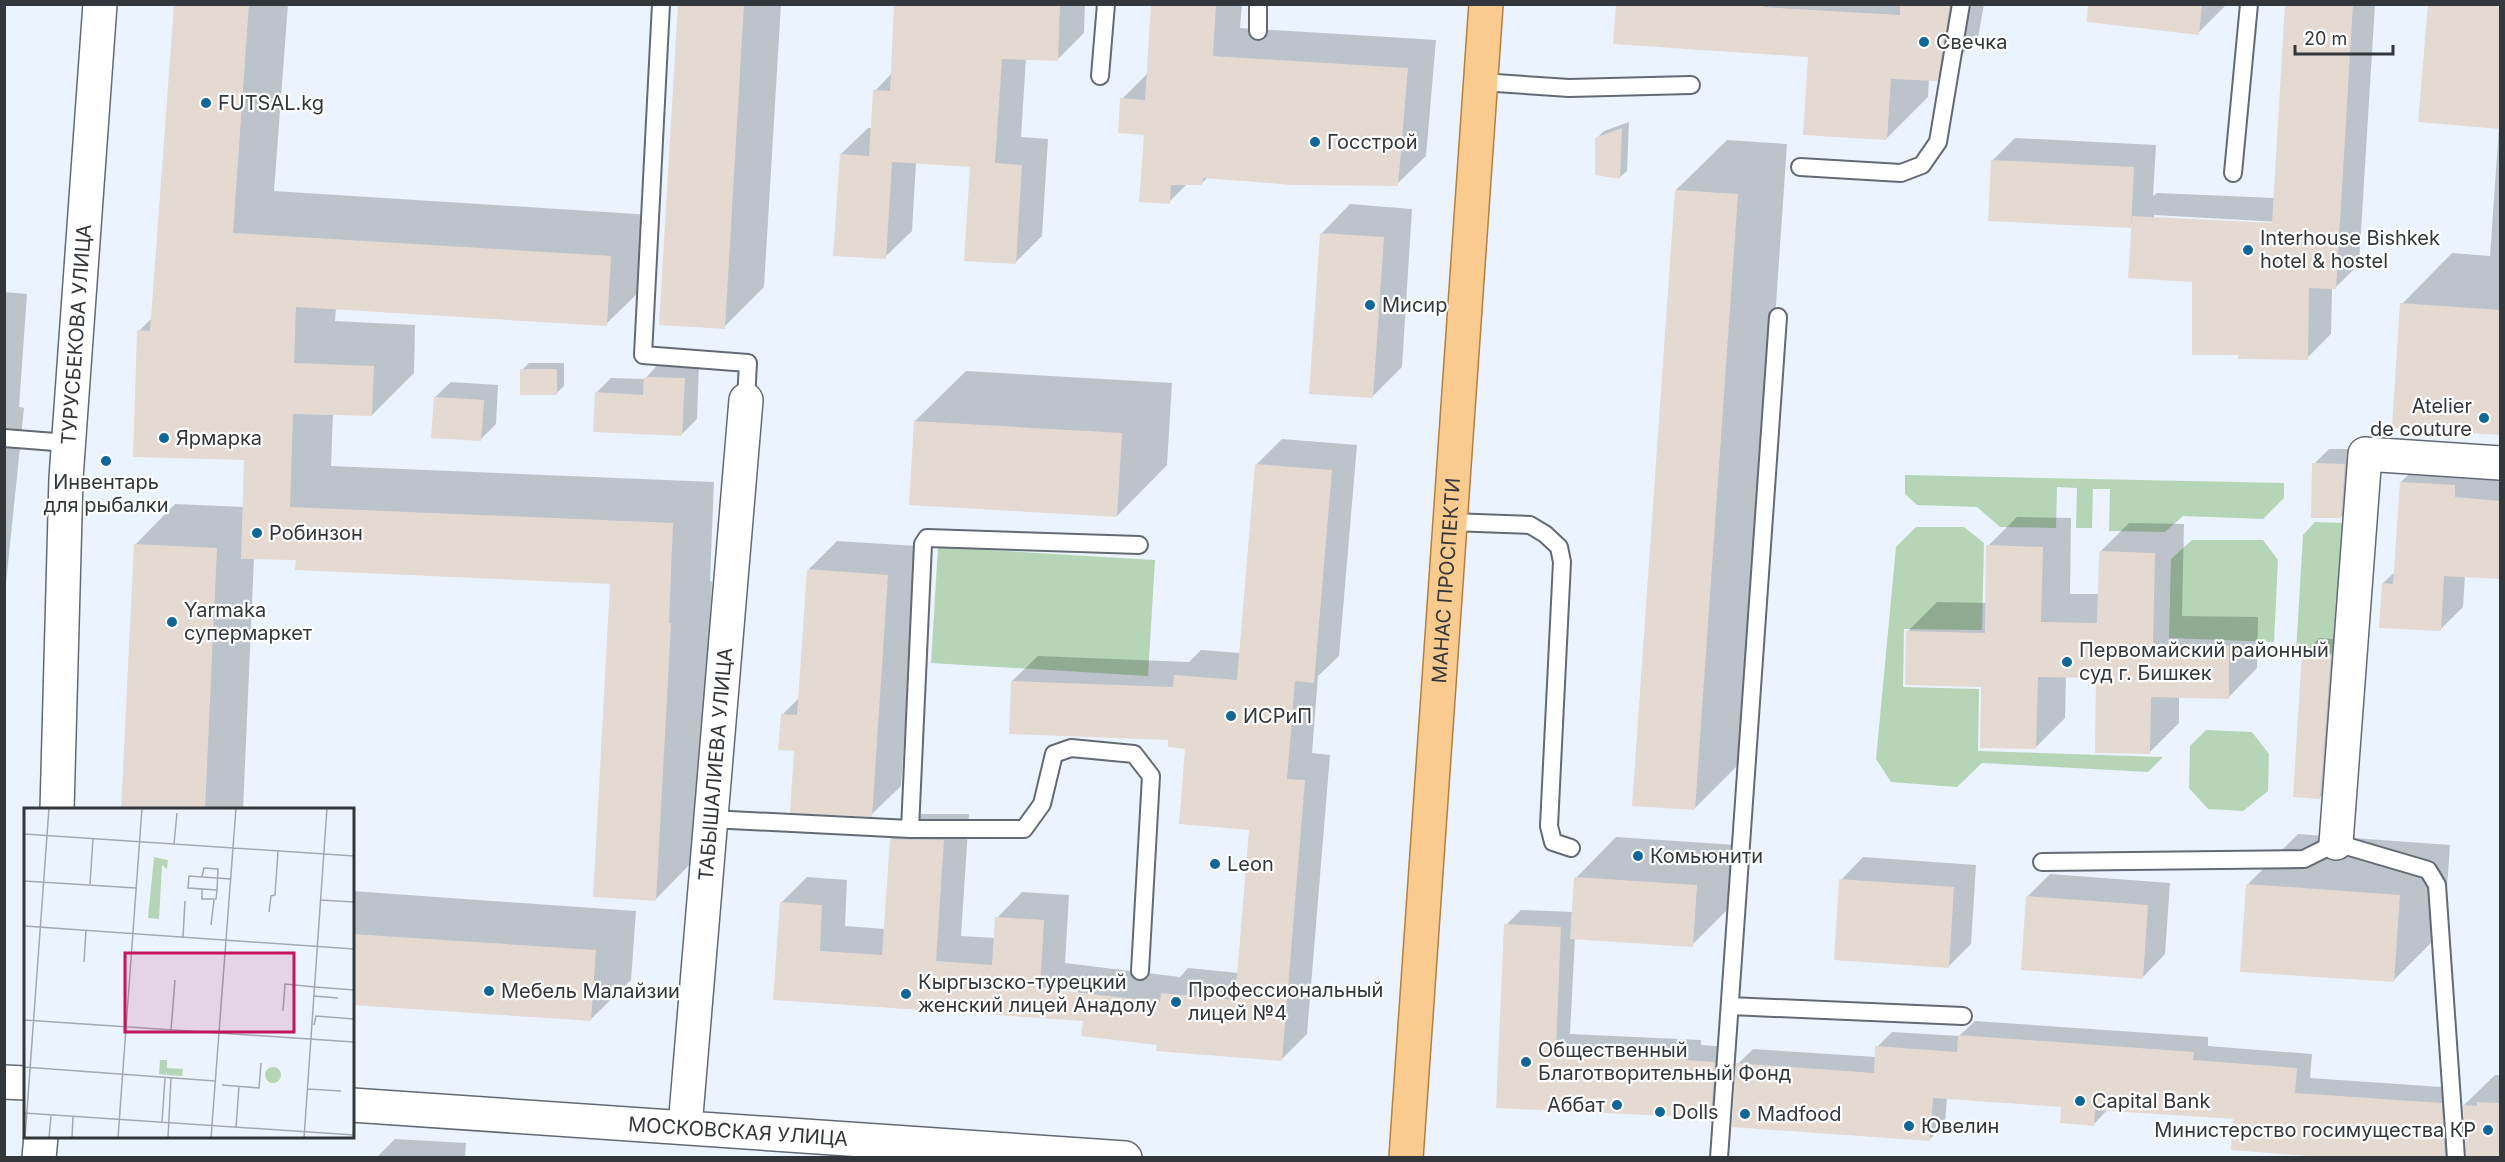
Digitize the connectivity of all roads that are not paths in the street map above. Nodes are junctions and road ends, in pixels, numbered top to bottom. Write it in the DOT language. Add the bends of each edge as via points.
graph roads {
  1 [pos="100,4"];
  2 [pos="661,4"];
  3 [pos="1106,4"];
  4 [pos="1258,4"];
  5 [pos="1486,4"];
  6 [pos="1961,4"];
  7 [pos="2249,4"];
  8 [pos="1258,31"];
  9 [pos="1100,76"];
  10 [pos="1481,82"];
  11 [pos="1691,85"];
  12 [pos="1800,167"];
  13 [pos="2233,173"];
  14 [pos="1778,317"];
  15 [pos="746,399"];
  16 [pos="4,438"];
  17 [pos="69,443"];
  18 [pos="2500,463"];
  19 [pos="1450,522"];
  20 [pos="1139,546"];
  21 [pos="57,808"];
  22 [pos="710,819"];
  23 [pos="910,829"];
  24 [pos="2336,843"];
  25 [pos="1571,848"];
  26 [pos="2042,862"];
  27 [pos="1140,971"];
  28 [pos="1730,1006"];
  29 [pos="1963,1016"];
  30 [pos="4,1082"];
  31 [pos="24,1083"];
  32 [pos="354,1105"];
  33 [pos="685,1127"];
  34 [pos="41,1138"];
  35 [pos="1017,1154"];
  36 [pos="39,1158"];
  37 [pos="1125,1158"];
  38 [pos="1406,1158"];
  39 [pos="1719,1158"];
  40 [pos="2457,1158"];
  1 -- 17 [label="street, ТУРУСБЕКОВА УЛИЦА"];
  2 -- 15 [label="lane" via="643,355 748,363"];
  3 -- 9 [label="lane"];
  4 -- 8 [label="lane"];
  5 -- 10 [label="main road, МАНАС ПРОСПЕКТИ"];
  6 -- 12 [label="lane" via="1938,142 1922,165 1901,173"];
  7 -- 13 [label="lane"];
  10 -- 11 [label="lane" via="1569,88"];
  10 -- 19 [label="main road, МАНАС ПРОСПЕКТИ"];
  14 -- 28 [label="lane"];
  15 -- 22 [label="street, ТАБЫШАЛИЕВА УЛИЦА"];
  16 -- 17 [label="lane"];
  17 -- 21 [label="street, ТУРУСБЕКОВА УЛИЦА"];
  18 -- 24 [label="street" via="2365,454"];
  19 -- 25 [label="lane" via="1530,525 1559,547 1562,562 1549,826 1553,842"];
  19 -- 38 [label="main road, МАНАС ПРОСПЕКТИ"];
  20 -- 23 [label="lane" via="927,538 923,544"];
  22 -- 23 [label="lane"];
  22 -- 33 [label="street, ТАБЫШАЛИЕВА УЛИЦА"];
  23 -- 27 [label="lane" via="1024,829 1042,804 1054,754 1071,748 1134,754 1151,776"];
  24 -- 26 [label="lane" via="2304,859"];
  24 -- 40 [label="lane" via="2428,870 2437,885"];
  28 -- 29 [label="lane"];
  28 -- 39 [label="lane"];
  30 -- 31 [label="street"];
  32 -- 33 [label="street, МОСКОВСКАЯ УЛИЦА"];
  33 -- 35 [label="street, МОСКОВСКАЯ УЛИЦА"];
  34 -- 36 [label="street"];
  35 -- 37 [label="street, МОСКОВСКАЯ УЛИЦА"];
}
